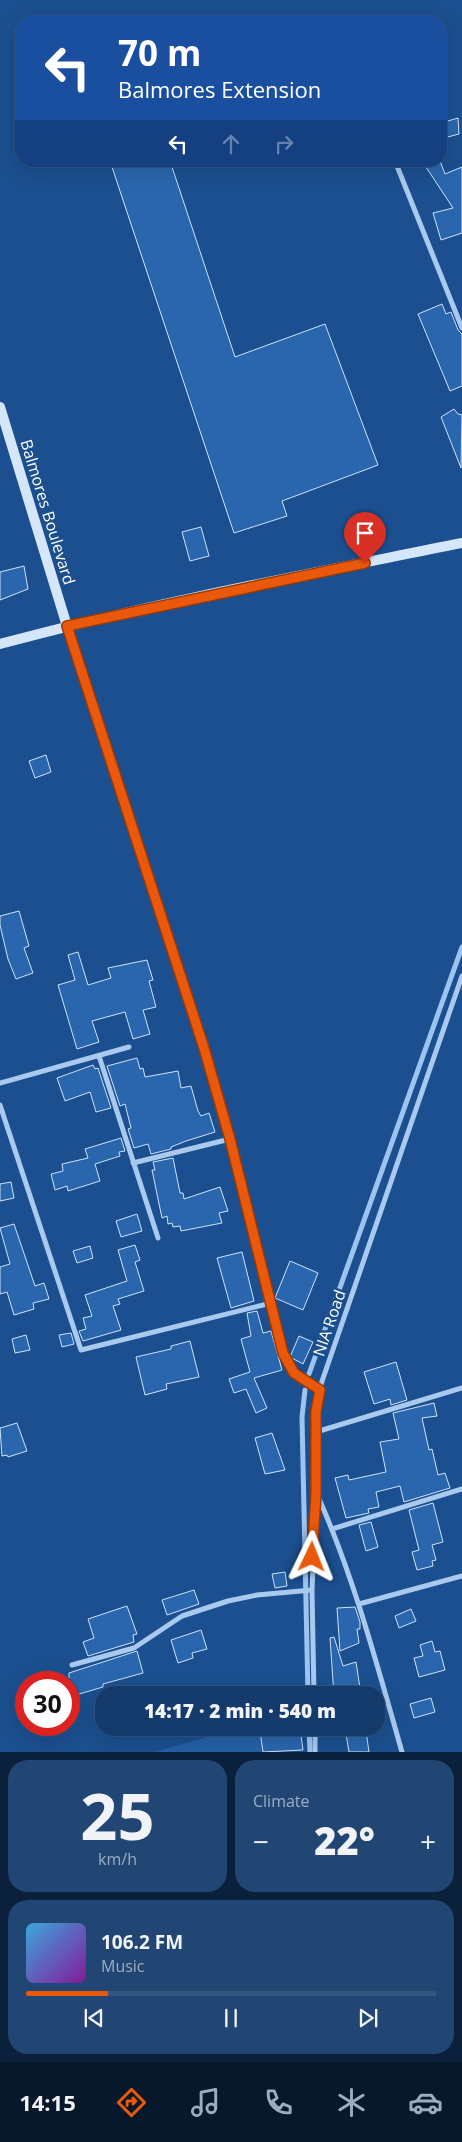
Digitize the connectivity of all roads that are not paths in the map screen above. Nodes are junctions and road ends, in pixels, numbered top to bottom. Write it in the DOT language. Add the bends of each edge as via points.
graph roads {
  1 [pos="397,167"];
  2 [pos="462,328"];
  3 [pos="0,407"];
  4 [pos="462,543"];
  5 [pos="67,626"];
  6 [pos="0,644"];
  7 [pos="462,976"];
  8 [pos="130,1047"];
  9 [pos="99,1056"];
  10 [pos="0,1083"];
  11 [pos="0,1105"];
  12 [pos="230,1139"];
  13 [pos="134,1163"];
  14 [pos="158,1238"];
  15 [pos="271,1303"];
  16 [pos="462,1388"];
  17 [pos="320,1390"];
  18 [pos="316,1432"];
  19 [pos="462,1489"];
  20 [pos="316,1494"];
  21 [pos="332,1529"];
  22 [pos="462,1576"];
  23 [pos="312,1590"];
  24 [pos="360,1604"];
  25 [pos="72,1665"];
  26 [pos="314,1686"];
  27 [pos="315,1736"];
  28 [pos="316,1752"];
  29 [pos="402,1752"];
  1 -- 2 [label="street"];
  3 -- 5 [label="main road, Balmores Boulevard"];
  4 -- 5 [label="main road"];
  5 -- 6 [label="main road"];
  5 -- 12 [label="street" via="173,948"];
  7 -- 17 [label="street, NIA Road"];
  8 -- 9 [label="street"];
  9 -- 10 [label="street"];
  9 -- 13 [label="street"];
  11 -- 15 [label="street" via="81,1350"];
  12 -- 13 [label="street"];
  12 -- 15 [label="street"];
  13 -- 14 [label="street"];
  15 -- 17 [label="street" via="287,1364 294,1373"];
  16 -- 18 [label="street"];
  17 -- 18 [label="street, NIA Road"];
  18 -- 20 [label="street, NIA Road"];
  19 -- 21 [label="street"];
  20 -- 21 [label="street"];
  20 -- 23 [label="street, NIA Road"];
  21 -- 24 [label="street"];
  22 -- 24 [label="street"];
  23 -- 25 [label="street" via="257,1595 218,1604 182,1616 134,1648"];
  23 -- 26 [label="street, NIA Road"];
  24 -- 29 [label="street"];
  27 -- 28 [label="street"];
}
